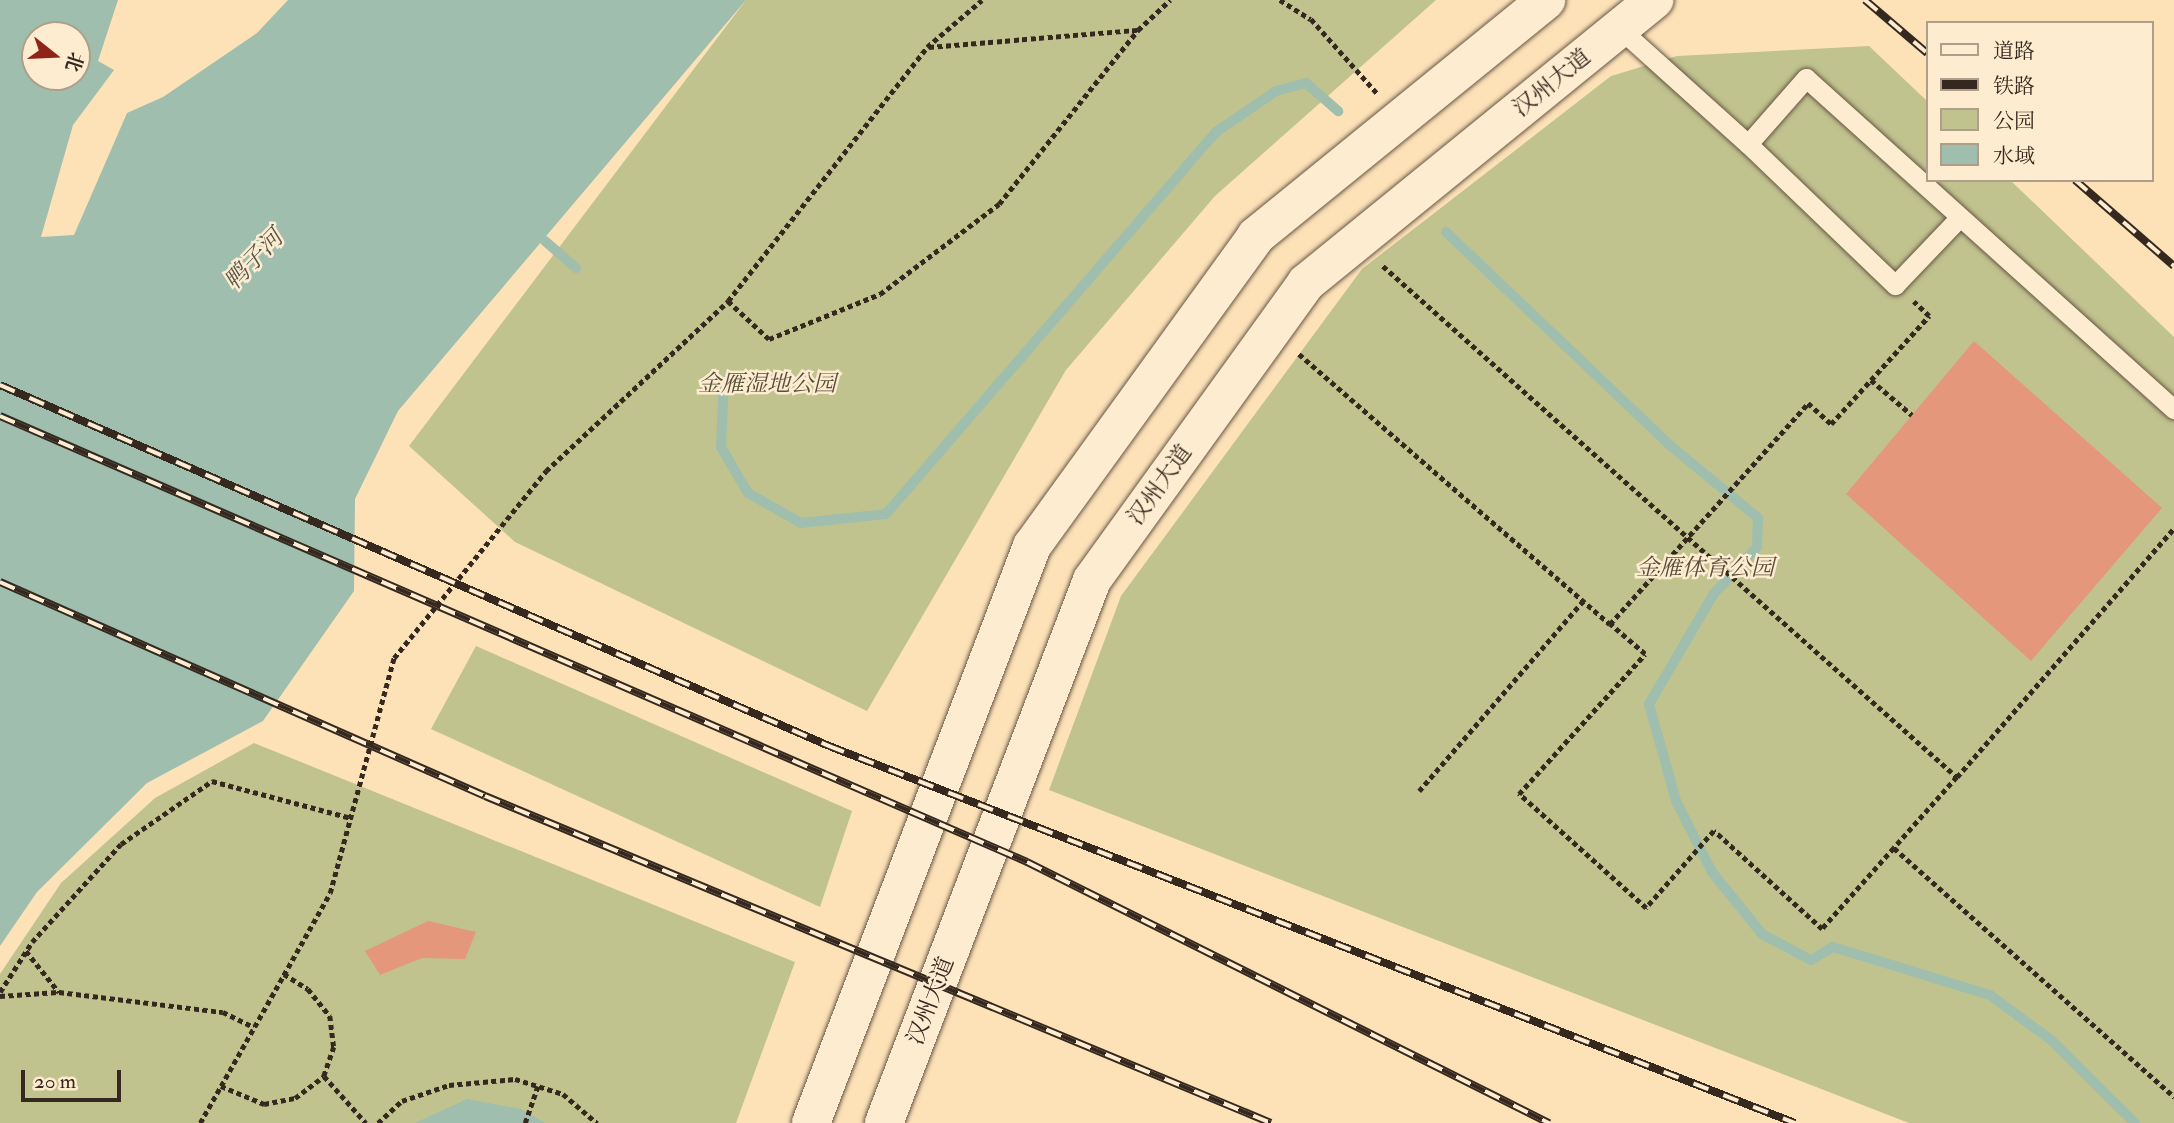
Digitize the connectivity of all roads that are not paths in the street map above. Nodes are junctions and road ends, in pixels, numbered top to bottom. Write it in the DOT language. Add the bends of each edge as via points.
graph roads {
  1 [pos="1546,0"];
  2 [pos="1654,0"];
  3 [pos="1619,28"];
  4 [pos="1748,144"];
  5 [pos="1960,217"];
  6 [pos="2174,409"];
  7 [pos="811,1123"];
  8 [pos="884,1123"];
  1 -- 7 [label="main road" via="1256,236 1032,546"];
  2 -- 3 [label="main road, 汉州大道"];
  3 -- 4 [label="lane"];
  3 -- 8 [label="main road, 汉州大道" via="1306,283 1092,580"];
  4 -- 5 [label="lane" via="1806,78"];
  4 -- 5 [label="lane" via="1895,285"];
  5 -- 6 [label="lane"];
}
